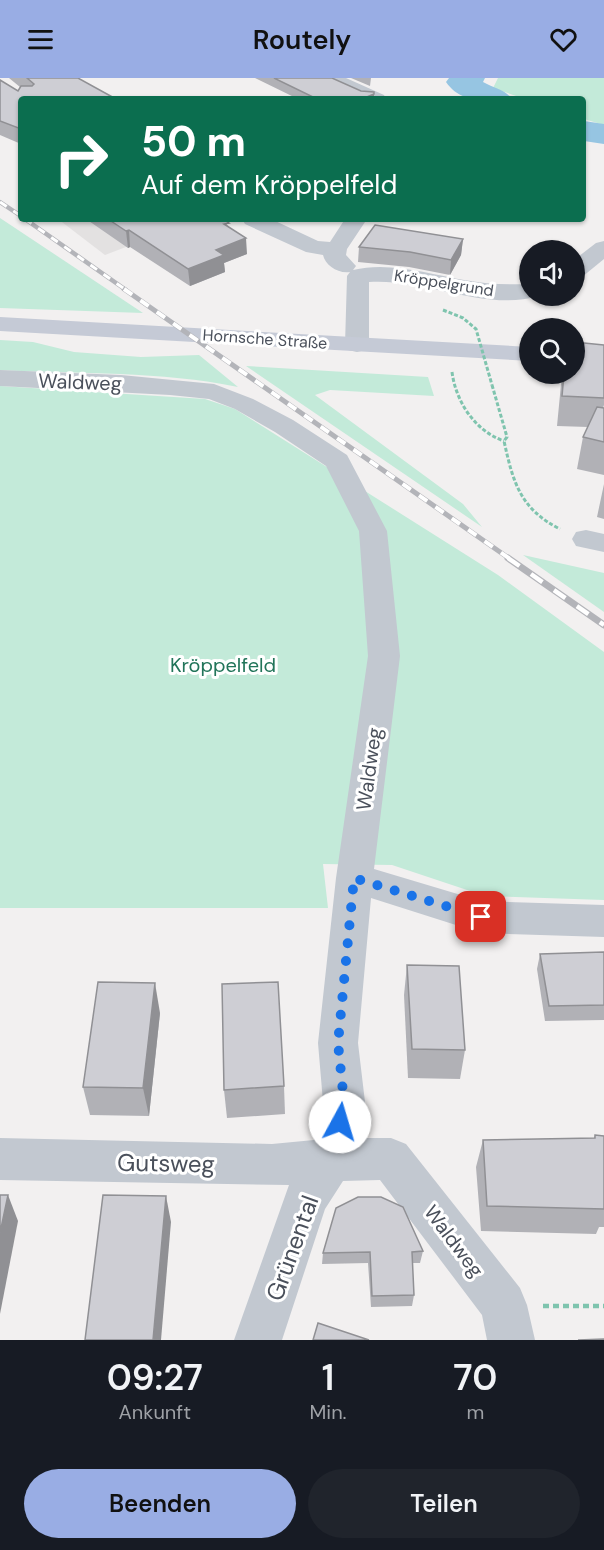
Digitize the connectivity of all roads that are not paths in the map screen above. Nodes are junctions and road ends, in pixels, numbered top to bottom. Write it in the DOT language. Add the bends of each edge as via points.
graph roads {
  1 [pos="330,78"];
  2 [pos="370,96"];
  3 [pos="260,222"];
  4 [pos="354,222"];
  5 [pos="604,248"];
  6 [pos="336,249"];
  7 [pos="585,263"];
  8 [pos="358,276"];
  9 [pos="519,291"];
  10 [pos="0,324"];
  11 [pos="357,345"];
  12 [pos="519,353"];
  13 [pos="0,378"];
  14 [pos="354,878"];
  15 [pos="604,921"];
  16 [pos="0,1159"];
  17 [pos="332,1160"];
  18 [pos="507,1323"];
  19 [pos="258,1340"];
  1 -- 2 [label="street"];
  3 -- 6 [label="street" via="314,247"];
  4 -- 6 [label="street"];
  5 -- 7 [label="street"];
  6 -- 8 [label="street" via="336,261"];
  8 -- 9 [label="street, Kröppelgrund" via="384,273 496,292"];
  8 -- 11 [label="street"];
  10 -- 11 [label="main road, Hornsche Straße"];
  11 -- 12 [label="main road, Hornsche Straße"];
  13 -- 14 [label="street, Waldweg" via="214,392 284,426 337,461 374,531 384,656"];
  14 -- 15 [label="street" via="481,917"];
  14 -- 17 [label="street, Waldweg" via="338,1043 344,1102"];
  16 -- 17 [label="street, Gutsweg" via="272,1165"];
  17 -- 18 [label="street, Waldweg" via="391,1159"];
  17 -- 19 [label="street, Grünental" via="306,1198"];
}
